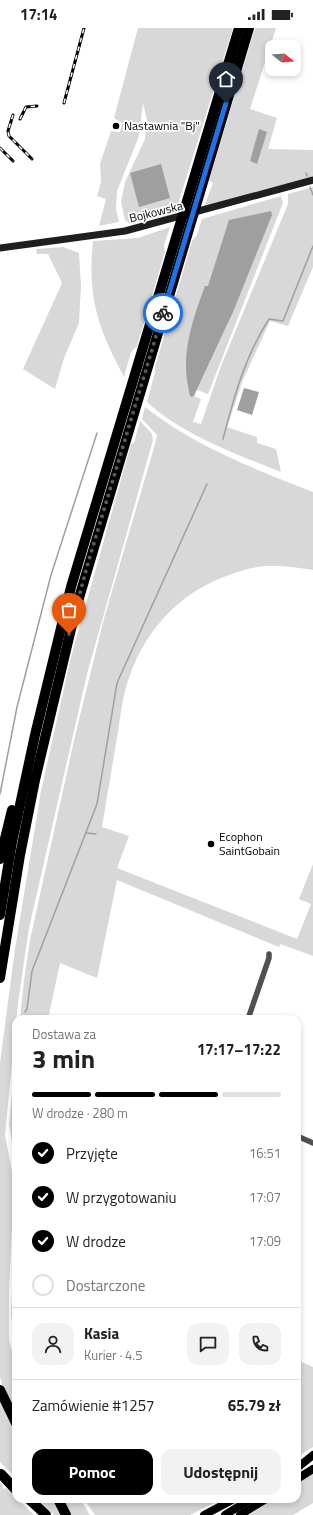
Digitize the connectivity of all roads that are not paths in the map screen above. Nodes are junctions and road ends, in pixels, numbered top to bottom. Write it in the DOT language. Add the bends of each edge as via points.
graph roads {
  1 [pos="239,28"];
  2 [pos="249,28"];
  3 [pos="313,180"];
  4 [pos="0,248"];
  5 [pos="28,763"];
  6 [pos="0,859"];
  7 [pos="0,915"];
  8 [pos="268,954"];
  9 [pos="0,978"];
  10 [pos="249,1015"];
  11 [pos="301,1138"];
  12 [pos="313,1143"];
  13 [pos="0,1390"];
  14 [pos="12,1415"];
  15 [pos="313,1451"];
  16 [pos="313,1454"];
  17 [pos="301,1458"];
  18 [pos="313,1461"];
  19 [pos="301,1465"];
  20 [pos="301,1467"];
  21 [pos="313,1469"];
  22 [pos="0,1474"];
  23 [pos="301,1476"];
  24 [pos="12,1485"];
  25 [pos="28,1503"];
  26 [pos="33,1503"];
  27 [pos="60,1503"];
  28 [pos="226,1503"];
  29 [pos="244,1503"];
  30 [pos="260,1503"];
  31 [pos="39,1515"];
  32 [pos="46,1515"];
  33 [pos="66,1515"];
  34 [pos="204,1515"];
  35 [pos="225,1515"];
  36 [pos="240,1515"];
  1 -- 5 [label="highway" via="69,595"];
  2 -- 9 [label="highway" via="88,563 54,693 21,848"];
  3 -- 4 [label="street, Bojkowska" via="137,228"];
  5 -- 6 [label="highway" via="16,794"];
  5 -- 7 [label="highway"];
  8 -- 10 [label="street" via="269,958"];
  11 -- 12 [label="street"];
  13 -- 14 [label="highway"];
  15 -- 17 [label="main road"];
  16 -- 19 [label="main road"];
  18 -- 20 [label="street"];
  21 -- 23 [label="main road"];
  22 -- 24 [label="highway"];
  25 -- 31 [label="highway"];
  26 -- 32 [label="highway"];
  27 -- 33 [label="highway"];
  28 -- 34 [label="main road"];
  29 -- 35 [label="main road"];
  30 -- 36 [label="main road"];
}
